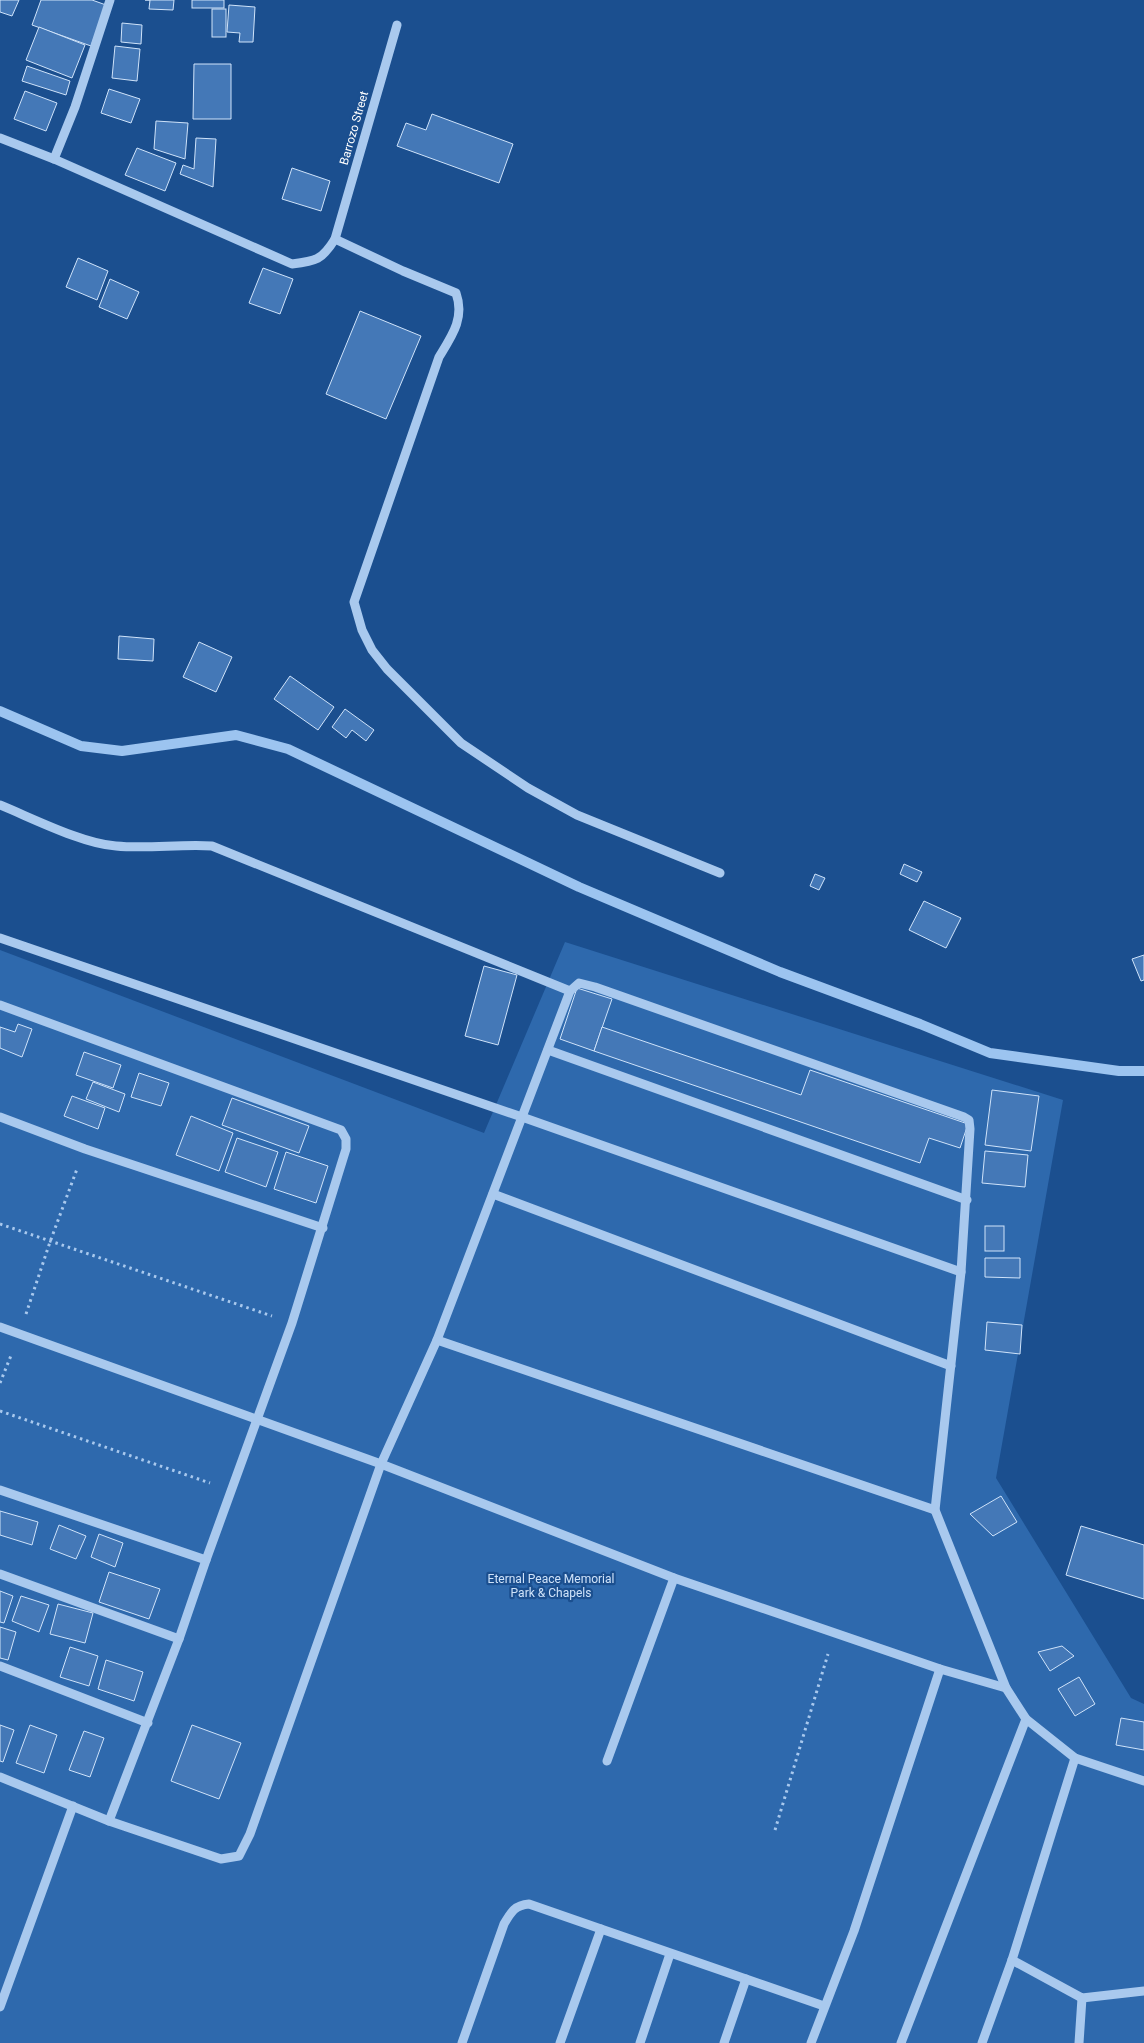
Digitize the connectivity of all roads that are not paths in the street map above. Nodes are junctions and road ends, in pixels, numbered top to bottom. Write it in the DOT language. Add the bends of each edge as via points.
graph roads {
  1 [pos="110,0"];
  2 [pos="397,24"];
  3 [pos="0,138"];
  4 [pos="54,159"];
  5 [pos="335,239"];
  6 [pos="0,805"];
  7 [pos="720,873"];
  8 [pos="0,938"];
  9 [pos="570,991"];
  10 [pos="0,1005"];
  11 [pos="548,1050"];
  12 [pos="0,1117"];
  13 [pos="522,1117"];
  14 [pos="493,1194"];
  15 [pos="967,1200"];
  16 [pos="323,1228"];
  17 [pos="961,1272"];
  18 [pos="0,1327"];
  19 [pos="437,1340"];
  20 [pos="951,1366"];
  21 [pos="256,1420"];
  22 [pos="381,1464"];
  23 [pos="0,1490"];
  24 [pos="935,1510"];
  25 [pos="206,1560"];
  26 [pos="0,1574"];
  27 [pos="674,1578"];
  28 [pos="180,1639"];
  29 [pos="0,1666"];
  30 [pos="940,1669"];
  31 [pos="1006,1688"];
  32 [pos="1026,1719"];
  33 [pos="148,1723"];
  34 [pos="1075,1758"];
  35 [pos="607,1761"];
  36 [pos="0,1777"];
  37 [pos="1144,1781"];
  38 [pos="73,1806"];
  39 [pos="109,1821"];
  40 [pos="601,1929"];
  41 [pos="670,1954"];
  42 [pos="1012,1960"];
  43 [pos="746,1979"];
  44 [pos="1144,1991"];
  45 [pos="1082,1998"];
  46 [pos="824,2006"];
  47 [pos="0,2007"];
  48 [pos="462,2043"];
  49 [pos="560,2043"];
  50 [pos="640,2043"];
  51 [pos="724,2043"];
  52 [pos="811,2043"];
  53 [pos="900,2043"];
  54 [pos="982,2043"];
  55 [pos="1079,2043"];
  1 -- 4 [label="street" via="75,107"];
  2 -- 5 [label="street, Barrozo Street"];
  3 -- 4 [label="street"];
  4 -- 5 [label="street" via="292,264 314,261 326,254"];
  5 -- 7 [label="street" via="456,293 460,304 460,315 439,357 354,602 372,650 461,743 528,788 577,816"];
  6 -- 9 [label="street" via="93,842 116,846 212,846"];
  8 -- 13 [label="street"];
  9 -- 11 [label="street"];
  9 -- 15 [label="street" via="579,983 595,987 964,1117 970,1123"];
  10 -- 16 [label="street" via="341,1130 346,1139 346,1150"];
  11 -- 13 [label="street"];
  11 -- 15 [label="street"];
  12 -- 16 [label="street" via="85,1149"];
  13 -- 14 [label="street"];
  13 -- 17 [label="street"];
  14 -- 19 [label="street"];
  14 -- 20 [label="street"];
  15 -- 17 [label="street"];
  16 -- 21 [label="street"];
  17 -- 20 [label="street"];
  18 -- 21 [label="street"];
  19 -- 22 [label="street"];
  19 -- 24 [label="street"];
  20 -- 24 [label="street"];
  21 -- 22 [label="street"];
  21 -- 25 [label="street"];
  22 -- 27 [label="street"];
  22 -- 39 [label="street" via="250,1834 239,1856 221,1859"];
  23 -- 25 [label="street"];
  24 -- 31 [label="street"];
  25 -- 28 [label="street"];
  26 -- 28 [label="street"];
  27 -- 30 [label="street"];
  27 -- 35 [label="street"];
  28 -- 33 [label="street"];
  29 -- 33 [label="street"];
  30 -- 31 [label="street"];
  30 -- 46 [label="street" via="854,1931"];
  31 -- 32 [label="street"];
  32 -- 34 [label="street"];
  32 -- 53 [label="street"];
  33 -- 39 [label="street"];
  34 -- 37 [label="street"];
  34 -- 42 [label="street"];
  36 -- 38 [label="street"];
  38 -- 39 [label="street"];
  38 -- 47 [label="street"];
  40 -- 41 [label="street"];
  40 -- 48 [label="street" via="530,1904 512,1910 504,1924"];
  40 -- 49 [label="street"];
  41 -- 43 [label="street"];
  41 -- 50 [label="street"];
  42 -- 45 [label="street"];
  42 -- 54 [label="street"];
  43 -- 46 [label="street"];
  43 -- 51 [label="street"];
  44 -- 45 [label="street"];
  45 -- 55 [label="street"];
  46 -- 52 [label="street"];
}
